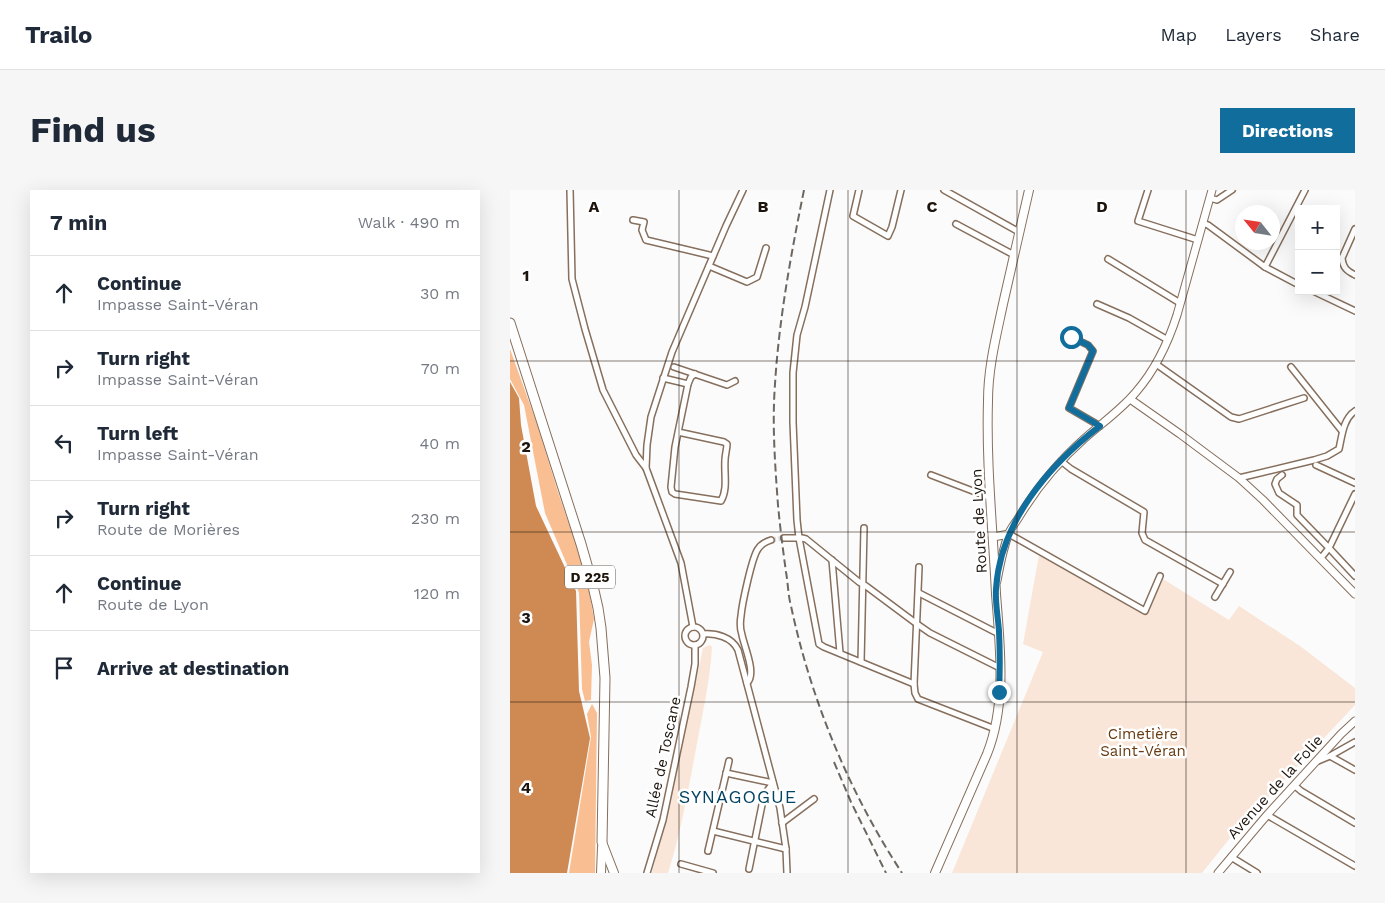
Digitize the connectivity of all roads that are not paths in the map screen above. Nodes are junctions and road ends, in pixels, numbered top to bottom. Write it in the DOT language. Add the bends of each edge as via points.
graph roads {
  1 [pos="570,190"];
  2 [pos="743,190"];
  3 [pos="830,190"];
  4 [pos="859,190"];
  5 [pos="901,190"];
  6 [pos="946,190"];
  7 [pos="1148,190"];
  8 [pos="1212,190"];
  9 [pos="1232,190"];
  10 [pos="1305,190"];
  11 [pos="1026,191"];
  12 [pos="1210,198"];
  13 [pos="633,220"];
  14 [pos="1203,223"];
  15 [pos="956,224"];
  16 [pos="1355,229"];
  17 [pos="1019,232"];
  18 [pos="1198,240"];
  19 [pos="766,248"];
  20 [pos="1014,255"];
  21 [pos="713,256"];
  22 [pos="1108,259"];
  23 [pos="709,266"];
  24 [pos="1265,267"];
  25 [pos="1355,275"];
  26 [pos="1295,283"];
  27 [pos="1321,295"];
  28 [pos="1180,303"];
  29 [pos="1096,304"];
  30 [pos="1355,311"];
  31 [pos="510,322"];
  32 [pos="1071,337"];
  33 [pos="1168,340"];
  34 [pos="1156,364"];
  35 [pos="674,367"];
  36 [pos="1290,367"];
  37 [pos="695,374"];
  38 [pos="663,378"];
  39 [pos="735,381"];
  40 [pos="688,384"];
  41 [pos="1304,398"];
  42 [pos="1130,399"];
  43 [pos="1355,411"];
  44 [pos="1100,426"];
  45 [pos="1342,431"];
  46 [pos="678,432"];
  47 [pos="1061,461"];
  48 [pos="1316,465"];
  49 [pos="646,468"];
  50 [pos="931,474"];
  51 [pos="1282,475"];
  52 [pos="1239,478"];
  53 [pos="1355,483"];
  54 [pos="1355,494"];
  55 [pos="991,498"];
  56 [pos="864,528"];
  57 [pos="1009,534"];
  58 [pos="993,537"];
  59 [pos="784,538"];
  60 [pos="799,538"];
  61 [pos="771,540"];
  62 [pos="1329,548"];
  63 [pos="1321,558"];
  64 [pos="832,560"];
  65 [pos="919,567"];
  66 [pos="1230,572"];
  67 [pos="1160,576"];
  68 [pos="1355,576"];
  69 [pos="863,584"];
  70 [pos="1223,584"];
  71 [pos="996,589"];
  72 [pos="919,593"];
  73 [pos="1355,594"];
  74 [pos="1215,597"];
  75 [pos="917,624"];
  76 [pos="693,627"];
  77 [pos="703,634"];
  78 [pos="999,634"];
  79 [pos="695,645"];
  80 [pos="840,653"];
  81 [pos="861,662"];
  82 [pos="1000,668"];
  83 [pos="747,683"];
  84 [pos="914,684"];
  85 [pos="1354,724"];
  86 [pos="995,729"];
  87 [pos="1355,742"];
  88 [pos="1330,756"];
  89 [pos="729,761"];
  90 [pos="1315,763"];
  91 [pos="1355,770"];
  92 [pos="726,772"];
  93 [pos="773,783"];
  94 [pos="1294,785"];
  95 [pos="814,799"];
  96 [pos="1267,815"];
  97 [pos="1355,823"];
  98 [pos="782,824"];
  99 [pos="713,831"];
  100 [pos="755,841"];
  101 [pos="602,842"];
  102 [pos="786,848"];
  103 [pos="708,851"];
  104 [pos="1231,857"];
  105 [pos="681,864"];
  106 [pos="1355,866"];
  107 [pos="749,869"];
  108 [pos="692,870"];
  109 [pos="614,871"];
  110 [pos="601,873"];
  111 [pos="647,873"];
  112 [pos="713,873"];
  113 [pos="787,873"];
  114 [pos="935,873"];
  115 [pos="1218,873"];
  116 [pos="1257,873"];
  1 -- 49 [label="street" via="572,279 585,329 603,390"];
  2 -- 21 [label="street"];
  3 -- 60 [label="street" via="797,336 793,373"];
  4 -- 5 [label="street" via="853,216 888,236"];
  6 -- 17 [label="street"];
  7 -- 18 [label="street" via="1138,221"];
  8 -- 12 [label="main road"];
  9 -- 12 [label="street" via="1217,200"];
  10 -- 24 [label="street"];
  11 -- 17 [label="main road, Route de Lyon"];
  12 -- 14 [label="main road"];
  13 -- 21 [label="street" via="644,222 642,230 646,240"];
  14 -- 18 [label="main road"];
  14 -- 24 [label="street"];
  15 -- 20 [label="street"];
  16 -- 25 [label="street" via="1342,258 1345,269"];
  17 -- 20 [label="main road, Route de Lyon"];
  18 -- 28 [label="main road"];
  19 -- 23 [label="street" via="757,277 747,282"];
  20 -- 55 [label="main road, Route de Lyon" via="989,379"];
  21 -- 23 [label="street"];
  22 -- 28 [label="street"];
  23 -- 38 [label="street"];
  24 -- 26 [label="street"];
  27 -- 30 [label="street"];
  28 -- 33 [label="main road"];
  29 -- 33 [label="street"];
  31 -- 101 [label="highway, D 225" via="581,544 598,608 605,678"];
  32 -- 44 [label="street" via="1093,351 1069,408"];
  33 -- 34 [label="main road"];
  34 -- 41 [label="street" via="1231,417 1238,418"];
  34 -- 42 [label="main road"];
  35 -- 37 [label="street"];
  36 -- 45 [label="street"];
  37 -- 39 [label="street" via="727,385"];
  37 -- 40 [label="street"];
  38 -- 40 [label="street"];
  38 -- 49 [label="street" via="649,427"];
  40 -- 46 [label="street"];
  42 -- 44 [label="main road"];
  42 -- 52 [label="main road"];
  43 -- 45 [label="street" via="1349,415"];
  44 -- 47 [label="main road"];
  45 -- 52 [label="street" via="1339,450 1327,456"];
  46 -- 46 [label="street" via="672,492 721,501 727,444"];
  47 -- 57 [label="main road" via="1029,501"];
  47 -- 70 [label="street" via="1144,512 1142,533 1145,540"];
  48 -- 53 [label="street"];
  49 -- 76 [label="street" via="681,564"];
  50 -- 55 [label="street"];
  51 -- 62 [label="street" via="1275,484 1279,493 1298,505 1297,516"];
  52 -- 63 [label="main road"];
  54 -- 62 [label="street"];
  55 -- 58 [label="main road, Route de Lyon"];
  56 -- 69 [label="street"];
  57 -- 58 [label="main road"];
  57 -- 67 [label="street" via="1145,611"];
  57 -- 71 [label="main road"];
  58 -- 71 [label="main road, Route de Lyon"];
  59 -- 60 [label="street"];
  60 -- 64 [label="street" via="806,539"];
  60 -- 80 [label="street" via="819,644"];
  61 -- 83 [label="street" via="760,546 754,556 741,615 740,629 751,676"];
  62 -- 63 [label="street"];
  62 -- 68 [label="street"];
  63 -- 73 [label="main road"];
  64 -- 69 [label="street"];
  64 -- 80 [label="street"];
  65 -- 72 [label="street"];
  66 -- 70 [label="street"];
  69 -- 75 [label="street"];
  69 -- 81 [label="street"];
  70 -- 74 [label="street"];
  71 -- 78 [label="main road, Route de Lyon"];
  72 -- 75 [label="street"];
  72 -- 78 [label="street"];
  75 -- 82 [label="street"];
  75 -- 84 [label="street"];
  76 -- 77 [label="street" via="699,628"];
  76 -- 79 [label="street" via="687,630 685,637"];
  77 -- 79 [label="street" via="701,642"];
  77 -- 83 [label="street" via="721,636 734,643"];
  78 -- 82 [label="main road, Route de Lyon"];
  79 -- 111 [label="street, Allée de Toscane" via="691,688 663,820"];
  80 -- 81 [label="street"];
  81 -- 84 [label="street"];
  82 -- 86 [label="main road, Route de Lyon"];
  83 -- 93 [label="street"];
  84 -- 86 [label="street" via="918,699"];
  85 -- 90 [label="main road, Avenue de la Folie"];
  86 -- 114 [label="main road, Route de Lyon" via="979,774"];
  87 -- 88 [label="street"];
  88 -- 90 [label="street"];
  88 -- 91 [label="street"];
  89 -- 92 [label="street"];
  90 -- 94 [label="main road, Avenue de la Folie"];
  92 -- 93 [label="street"];
  92 -- 99 [label="street"];
  93 -- 98 [label="street"];
  93 -- 100 [label="street" via="764,795"];
  94 -- 96 [label="main road, Avenue de la Folie"];
  94 -- 97 [label="street"];
  95 -- 98 [label="street"];
  96 -- 104 [label="main road, Avenue de la Folie"];
  96 -- 106 [label="street"];
  98 -- 102 [label="street"];
  99 -- 100 [label="street"];
  99 -- 103 [label="street"];
  100 -- 102 [label="street"];
  100 -- 107 [label="street"];
  101 -- 109 [label="main road"];
  101 -- 110 [label="main road, D 225"];
  102 -- 113 [label="street"];
  104 -- 115 [label="main road, Avenue de la Folie"];
  104 -- 116 [label="street"];
  105 -- 108 [label="street"];
  108 -- 112 [label="street"];
}
